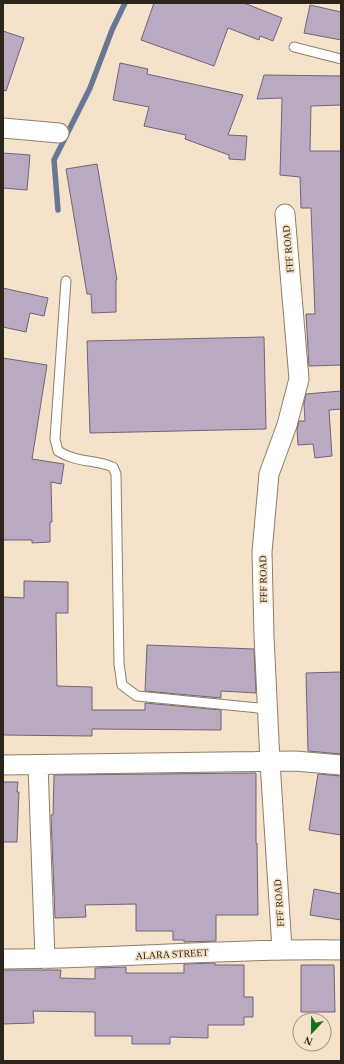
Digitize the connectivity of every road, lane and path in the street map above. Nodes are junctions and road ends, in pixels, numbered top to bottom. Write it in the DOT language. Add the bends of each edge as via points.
graph roads {
  1 [pos="294,47"];
  2 [pos="341,59"];
  3 [pos="3,128"];
  4 [pos="59,133"];
  5 [pos="285,214"];
  6 [pos="66,280"];
  7 [pos="268,709"];
  8 [pos="270,762"];
  9 [pos="3,765"];
  10 [pos="38,765"];
  11 [pos="341,765"];
  12 [pos="282,949"];
  13 [pos="341,950"];
  14 [pos="3,959"];
  15 [pos="45,959"];
  1 -- 2 [label="lane"];
  3 -- 4 [label="street"];
  5 -- 7 [label="street, FFF ROAD" via="299,379 288,425 269,474 262,552"];
  6 -- 7 [label="lane" via="55,439 58,451 67,457 103,463 113,467 116,474 119,664 122,685 137,696"];
  7 -- 8 [label="street, FFF ROAD"];
  8 -- 10 [label="street"];
  8 -- 11 [label="street" via="295,761"];
  8 -- 12 [label="street, FFF ROAD"];
  9 -- 10 [label="street"];
  10 -- 15 [label="street"];
  12 -- 13 [label="street, ALARA STREET"];
  12 -- 15 [label="street, ALARA STREET"];
  14 -- 15 [label="street, ALARA STREET"];
}
